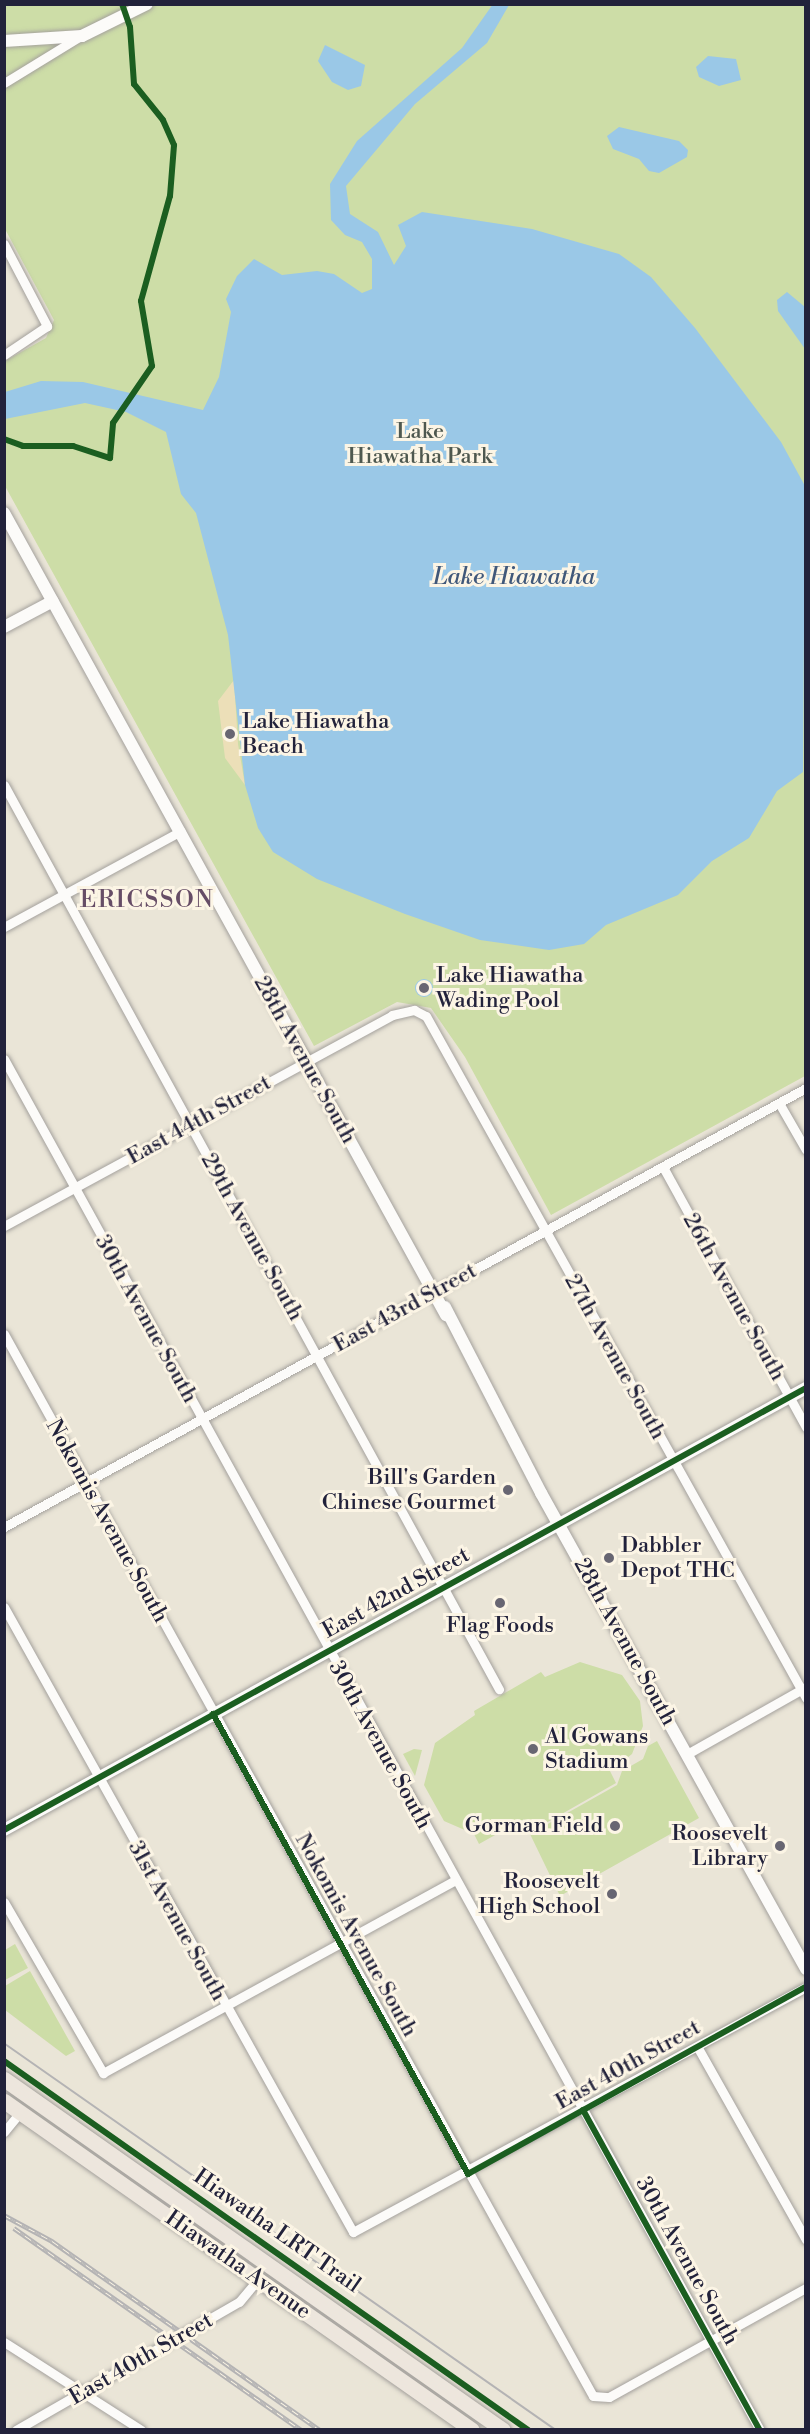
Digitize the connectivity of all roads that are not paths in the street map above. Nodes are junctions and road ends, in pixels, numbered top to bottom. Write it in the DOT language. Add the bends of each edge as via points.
graph roads {
  1 [pos="147,4"];
  2 [pos="82,36"];
  3 [pos="4,41"];
  4 [pos="4,83"];
  5 [pos="4,244"];
  6 [pos="4,355"];
  7 [pos="4,513"];
  8 [pos="52,601"];
  9 [pos="4,627"];
  10 [pos="4,785"];
  11 [pos="182,833"];
  12 [pos="64,894"];
  13 [pos="4,927"];
  14 [pos="426,1016"];
  15 [pos="4,1059"];
  16 [pos="306,1062"];
  17 [pos="806,1089"];
  18 [pos="779,1103"];
  19 [pos="191,1125"];
  20 [pos="806,1150"];
  21 [pos="663,1167"];
  22 [pos="75,1188"];
  23 [pos="4,1226"];
  24 [pos="546,1231"];
  25 [pos="433,1293"];
  26 [pos="4,1334"];
  27 [pos="317,1356"];
  28 [pos="806,1388"];
  29 [pos="789,1396"];
  30 [pos="201,1419"];
  31 [pos="806,1427"];
  32 [pos="673,1461"];
  33 [pos="85,1482"];
  34 [pos="558,1523"];
  35 [pos="4,1527"];
  36 [pos="444,1588"];
  37 [pos="4,1607"];
  38 [pos="328,1651"];
  39 [pos="499,1689"];
  40 [pos="804,1691"];
  41 [pos="213,1714"];
  42 [pos="687,1754"];
  43 [pos="98,1777"];
  44 [pos="4,1830"];
  45 [pos="455,1880"];
  46 [pos="4,1902"];
  47 [pos="340,1943"];
  48 [pos="806,1969"];
  49 [pos="806,1988"];
  50 [pos="225,2007"];
  51 [pos="698,2048"];
  52 [pos="4,2079"];
  53 [pos="4,2101"];
  54 [pos="583,2110"];
  55 [pos="20,2112"];
  56 [pos="4,2132"];
  57 [pos="468,2174"];
  58 [pos="353,2232"];
  59 [pos="806,2240"];
  60 [pos="258,2279"];
  61 [pos="806,2288"];
  62 [pos="710,2340"];
  63 [pos="4,2342"];
  64 [pos="82,2392"];
  65 [pos="16,2430"];
  66 [pos="141,2430"];
  67 [pos="472,2430"];
  68 [pos="503,2430"];
  69 [pos="760,2430"];
  1 -- 2 [label="street"];
  2 -- 3 [label="street"];
  2 -- 4 [label="street"];
  5 -- 6 [label="street" via="46,320 45,332"];
  7 -- 8 [label="street, 28th Avenue South"];
  8 -- 9 [label="street"];
  8 -- 11 [label="street, 28th Avenue South"];
  10 -- 12 [label="street, 29th Avenue South"];
  11 -- 12 [label="street"];
  11 -- 16 [label="street, 28th Avenue South"];
  12 -- 13 [label="street"];
  12 -- 19 [label="street, 29th Avenue South"];
  14 -- 16 [label="street, East 44th Street" via="403,1010"];
  14 -- 24 [label="street, 27th Avenue South"];
  15 -- 22 [label="street, 30th Avenue South"];
  16 -- 19 [label="street, East 44th Street"];
  16 -- 25 [label="street, 28th Avenue South"];
  17 -- 18 [label="street, East 43rd Street"];
  18 -- 20 [label="street"];
  18 -- 21 [label="street, East 43rd Street"];
  19 -- 22 [label="street, East 44th Street"];
  19 -- 27 [label="street, 29th Avenue South"];
  21 -- 24 [label="street, East 43rd Street"];
  21 -- 29 [label="street, 26th Avenue South"];
  22 -- 23 [label="street, East 44th Street"];
  22 -- 30 [label="street, 30th Avenue South"];
  24 -- 25 [label="street, East 43rd Street"];
  24 -- 32 [label="street, 27th Avenue South"];
  25 -- 27 [label="street, East 43rd Street"];
  25 -- 34 [label="street, 28th Avenue South"];
  26 -- 33 [label="street, Nokomis Avenue South"];
  27 -- 30 [label="street, East 43rd Street"];
  27 -- 36 [label="street, 29th Avenue South"];
  28 -- 29 [label="street, East 42nd Street"];
  29 -- 31 [label="street, 26th Avenue South"];
  29 -- 32 [label="street, East 42nd Street"];
  30 -- 33 [label="street, East 43rd Street"];
  30 -- 38 [label="street, 30th Avenue South"];
  32 -- 34 [label="street, East 42nd Street"];
  32 -- 40 [label="street, 27th Avenue South"];
  33 -- 35 [label="street, East 43rd Street"];
  33 -- 41 [label="street, Nokomis Avenue South"];
  34 -- 36 [label="street, East 42nd Street"];
  34 -- 42 [label="street, 28th Avenue South"];
  36 -- 38 [label="street, East 42nd Street"];
  36 -- 39 [label="street, 29th Avenue South"];
  37 -- 43 [label="street, 31st Avenue South"];
  38 -- 41 [label="street, East 42nd Street"];
  38 -- 45 [label="street, 30th Avenue South"];
  40 -- 42 [label="street"];
  41 -- 43 [label="street, East 42nd Street"];
  41 -- 47 [label="street, Nokomis Avenue South"];
  42 -- 48 [label="street, 28th Avenue South"];
  43 -- 44 [label="street, East 42nd Street"];
  43 -- 50 [label="street, 31st Avenue South"];
  45 -- 47 [label="street"];
  45 -- 54 [label="street, 30th Avenue South"];
  46 -- 50 [label="street" via="103,2073"];
  47 -- 50 [label="street"];
  47 -- 57 [label="street, Nokomis Avenue South"];
  49 -- 51 [label="street, East 40th Street"];
  50 -- 58 [label="street, 31st Avenue South"];
  51 -- 54 [label="street, East 40th Street"];
  51 -- 59 [label="street"];
  52 -- 68 [label="highway, Hiawatha Avenue"];
  53 -- 55 [label="highway, Hiawatha Avenue"];
  54 -- 57 [label="street, East 40th Street"];
  54 -- 62 [label="street, 30th Avenue South"];
  55 -- 56 [label="street"];
  55 -- 60 [label="highway, Hiawatha Avenue"];
  57 -- 58 [label="street, East 40th Street"];
  57 -- 62 [label="street, Nokomis Avenue South" via="596,2399 609,2397"];
  60 -- 64 [label="street, East 40th Street" via="239,2302"];
  60 -- 67 [label="highway, Hiawatha Avenue"];
  61 -- 62 [label="street"];
  62 -- 69 [label="street, 30th Avenue South"];
  63 -- 64 [label="street"];
  64 -- 65 [label="street, East 40th Street"];
  64 -- 66 [label="street"];
}
